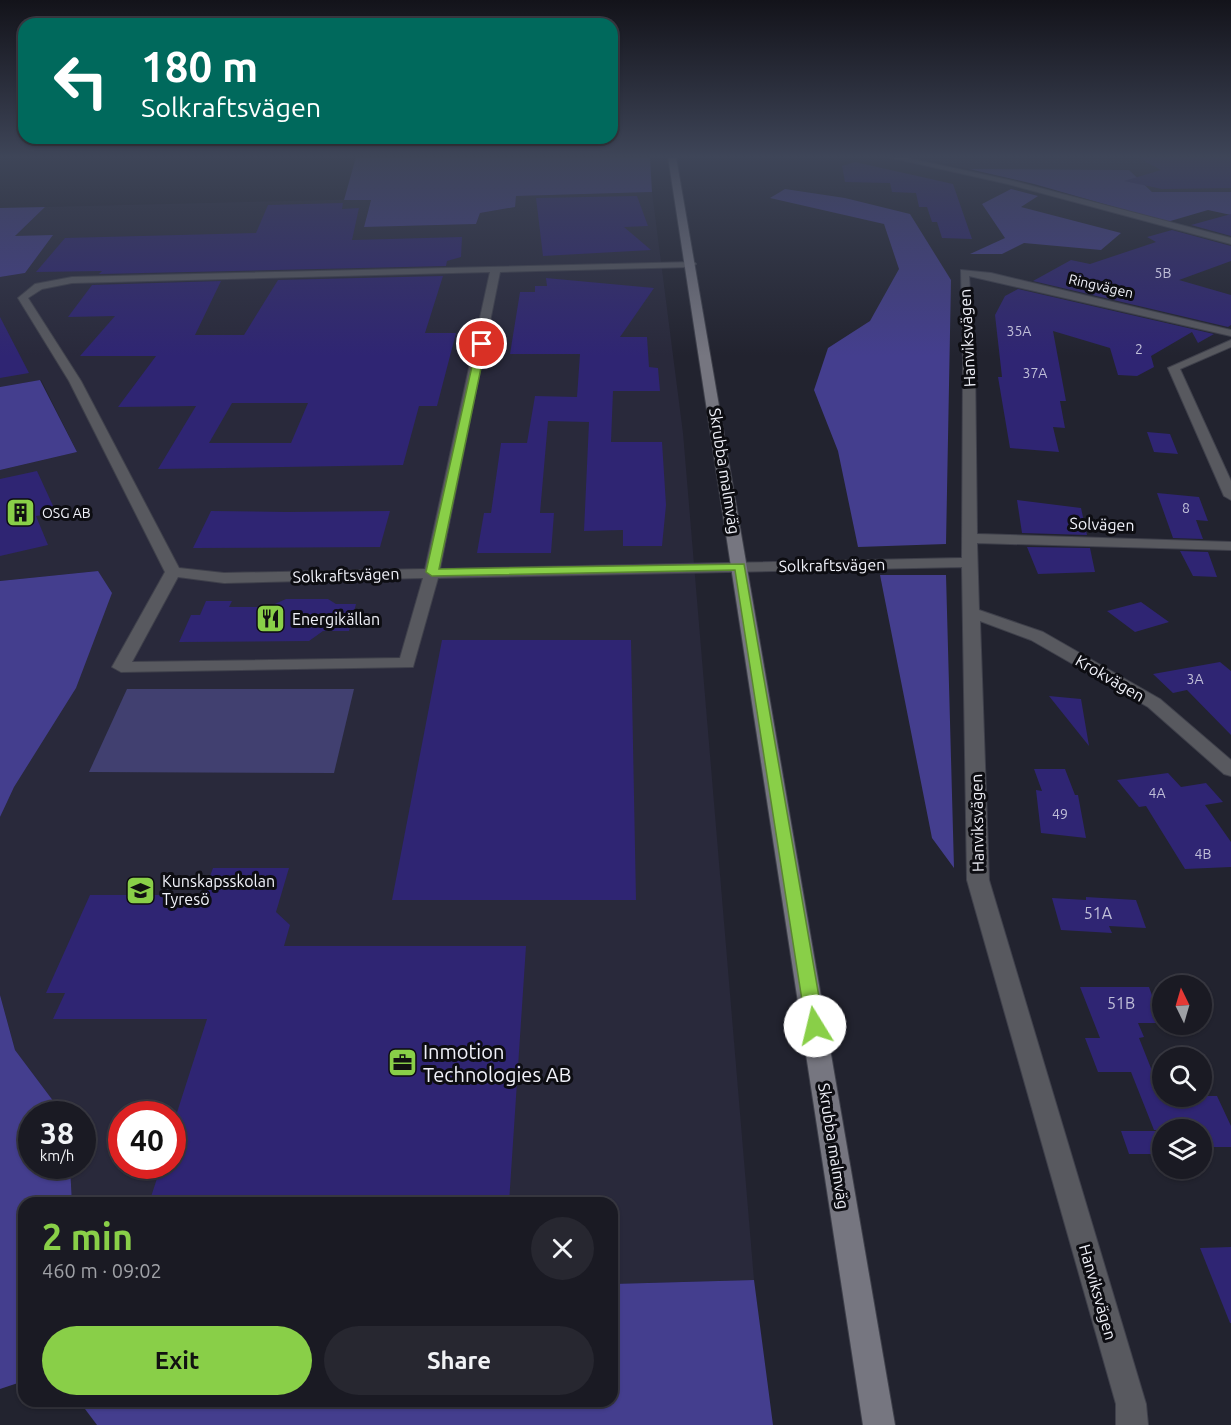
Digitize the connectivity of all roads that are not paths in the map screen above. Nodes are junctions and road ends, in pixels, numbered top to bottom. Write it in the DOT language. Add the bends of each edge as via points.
graph roads {
  1 [pos="684,224"];
  2 [pos="1165,224"];
  3 [pos="1231,241"];
  4 [pos="691,264"];
  5 [pos="496,269"];
  6 [pos="964,272"];
  7 [pos="1231,333"];
  8 [pos="1231,344"];
  9 [pos="1231,496"];
  10 [pos="972,538"];
  11 [pos="1231,546"];
  12 [pos="970,562"];
  13 [pos="740,567"];
  14 [pos="173,572"];
  15 [pos="432,572"];
  16 [pos="973,613"];
  17 [pos="1231,770"];
  18 [pos="879,1425"];
  19 [pos="1132,1425"];
  1 -- 4 [label="street, Skrubba malmväg"];
  2 -- 3 [label="street"];
  4 -- 5 [label="street"];
  4 -- 13 [label="street, Skrubba malmväg"];
  5 -- 14 [label="street" via="72,280 31,290 23,298 75,381"];
  5 -- 15 [label="street"];
  6 -- 7 [label="street, Ringvägen"];
  6 -- 10 [label="street, Hanviksvägen"];
  8 -- 9 [label="street" via="1174,368"];
  10 -- 11 [label="street, Solvägen"];
  10 -- 12 [label="street, Hanviksvägen"];
  12 -- 13 [label="street, Solkraftsvägen"];
  12 -- 16 [label="street, Hanviksvägen"];
  13 -- 15 [label="street, Solkraftsvägen"];
  13 -- 18 [label="street, Skrubba malmväg"];
  14 -- 15 [label="street, Solkraftsvägen" via="224,578"];
  14 -- 15 [label="street" via="122,667 407,663"];
  16 -- 17 [label="street, Krokvägen" via="1037,636 1154,703"];
  16 -- 19 [label="street, Hanviksvägen" via="978,880 1131,1404"];
}
